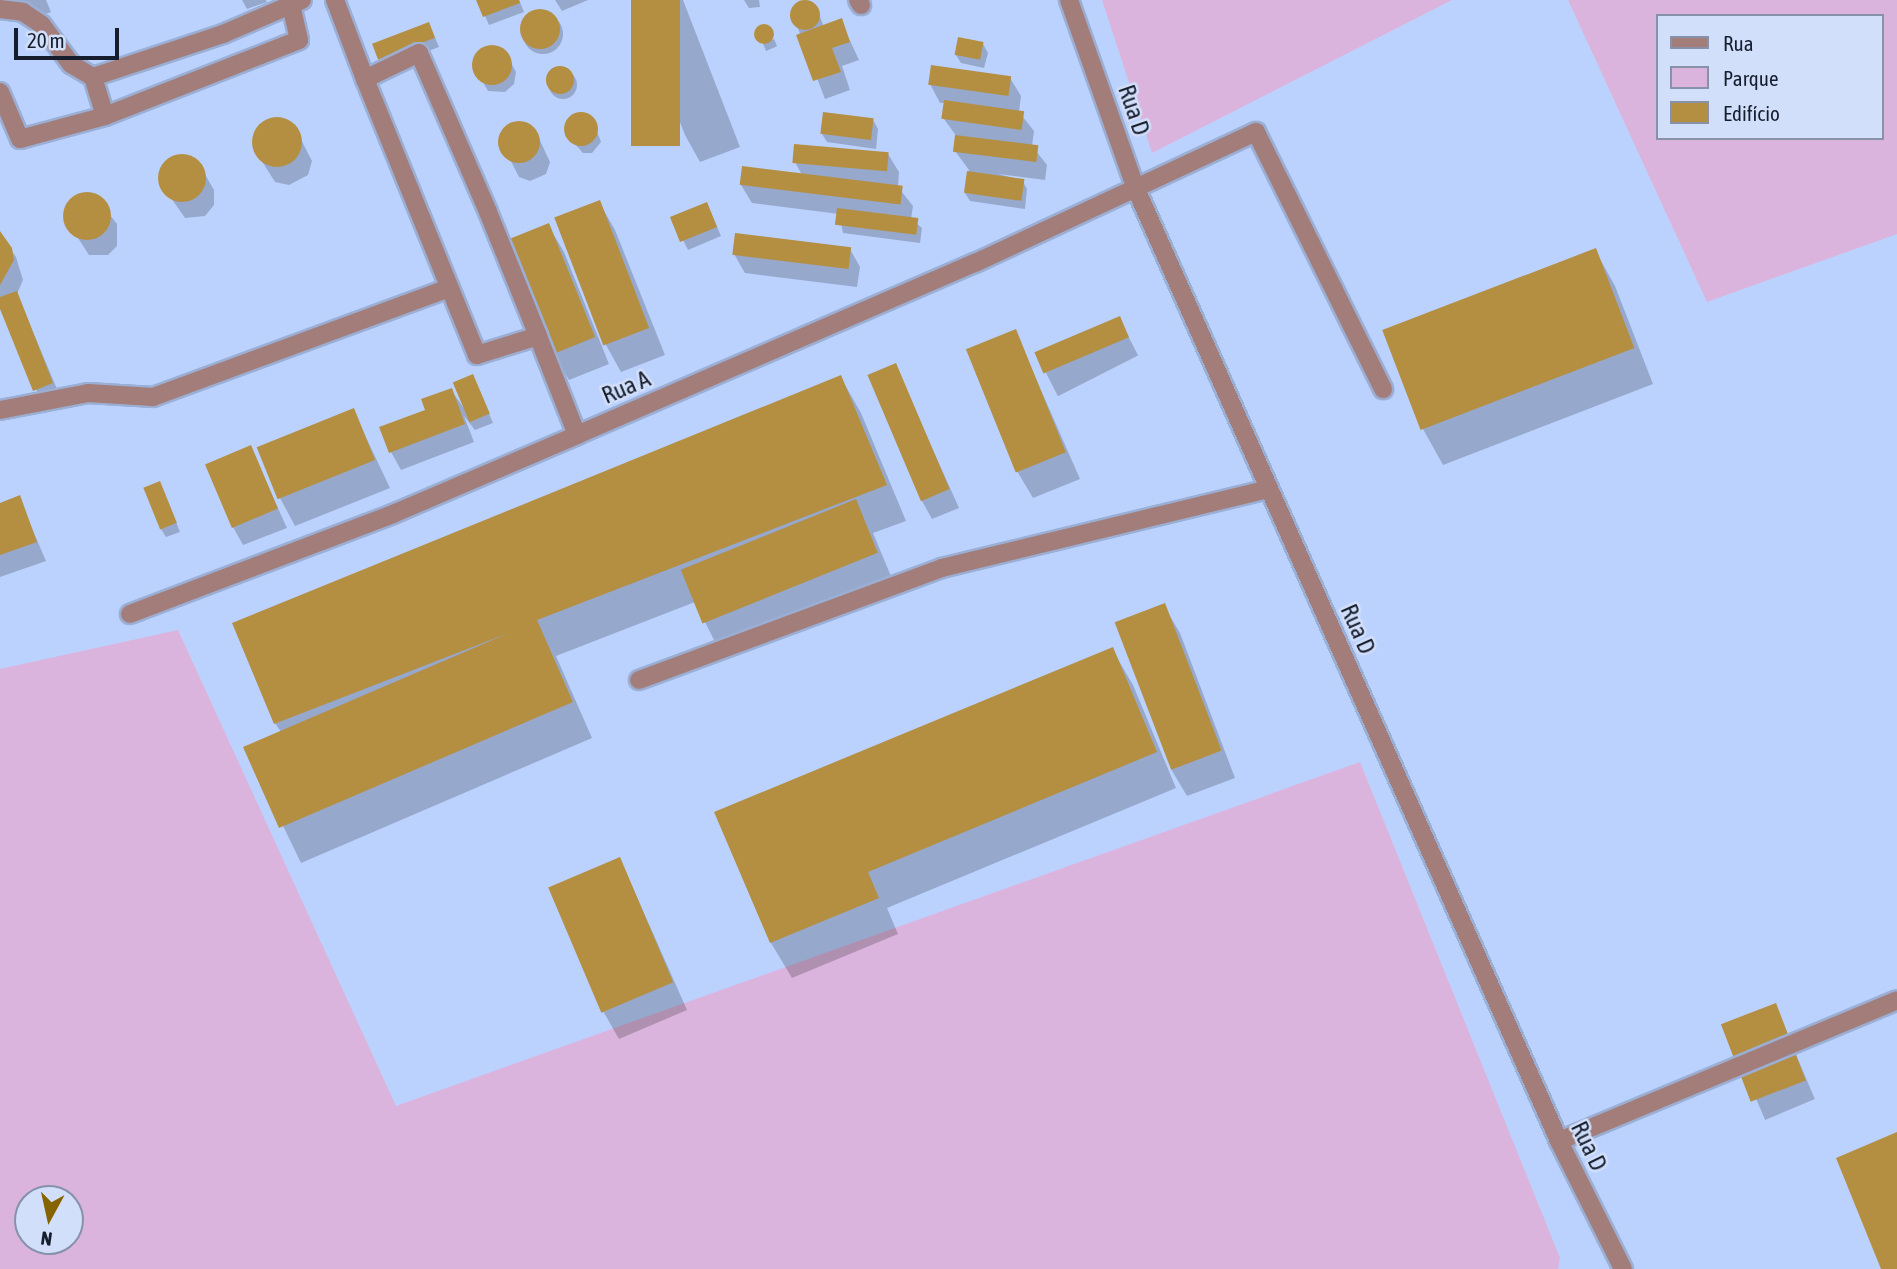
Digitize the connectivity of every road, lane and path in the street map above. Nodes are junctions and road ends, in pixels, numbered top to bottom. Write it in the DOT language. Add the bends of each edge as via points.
graph roads {
  1 [pos="335,0"];
  2 [pos="1069,0"];
  3 [pos="296,2"];
  4 [pos="0,9"];
  5 [pos="93,77"];
  6 [pos="365,79"];
  7 [pos="0,92"];
  8 [pos="105,116"];
  9 [pos="1136,189"];
  10 [pos="450,288"];
  11 [pos="538,336"];
  12 [pos="1383,389"];
  13 [pos="0,410"];
  14 [pos="577,435"];
  15 [pos="1269,489"];
  16 [pos="130,614"];
  17 [pos="639,680"];
  18 [pos="1897,1000"];
  19 [pos="1559,1141"];
  20 [pos="1623,1269"];
  1 -- 6 [label="street"];
  2 -- 9 [label="street, Rua D"];
  3 -- 5 [label="street" via="223,34"];
  3 -- 8 [label="street" via="299,40"];
  4 -- 5 [label="street" via="23,12 42,25 71,64"];
  5 -- 8 [label="street"];
  6 -- 10 [label="street"];
  6 -- 11 [label="street" via="419,53"];
  7 -- 8 [label="street" via="20,139"];
  9 -- 12 [label="street, Rua A" via="1255,132"];
  9 -- 14 [label="street, Rua A"];
  9 -- 15 [label="street, Rua D"];
  10 -- 11 [label="street" via="477,355"];
  10 -- 13 [label="street" via="153,397 88,393"];
  11 -- 14 [label="street"];
  14 -- 16 [label="street, Rua A" via="393,514"];
  15 -- 17 [label="street" via="942,568"];
  15 -- 19 [label="street, Rua D"];
  18 -- 19 [label="street"];
  19 -- 20 [label="street, Rua D"];
}
